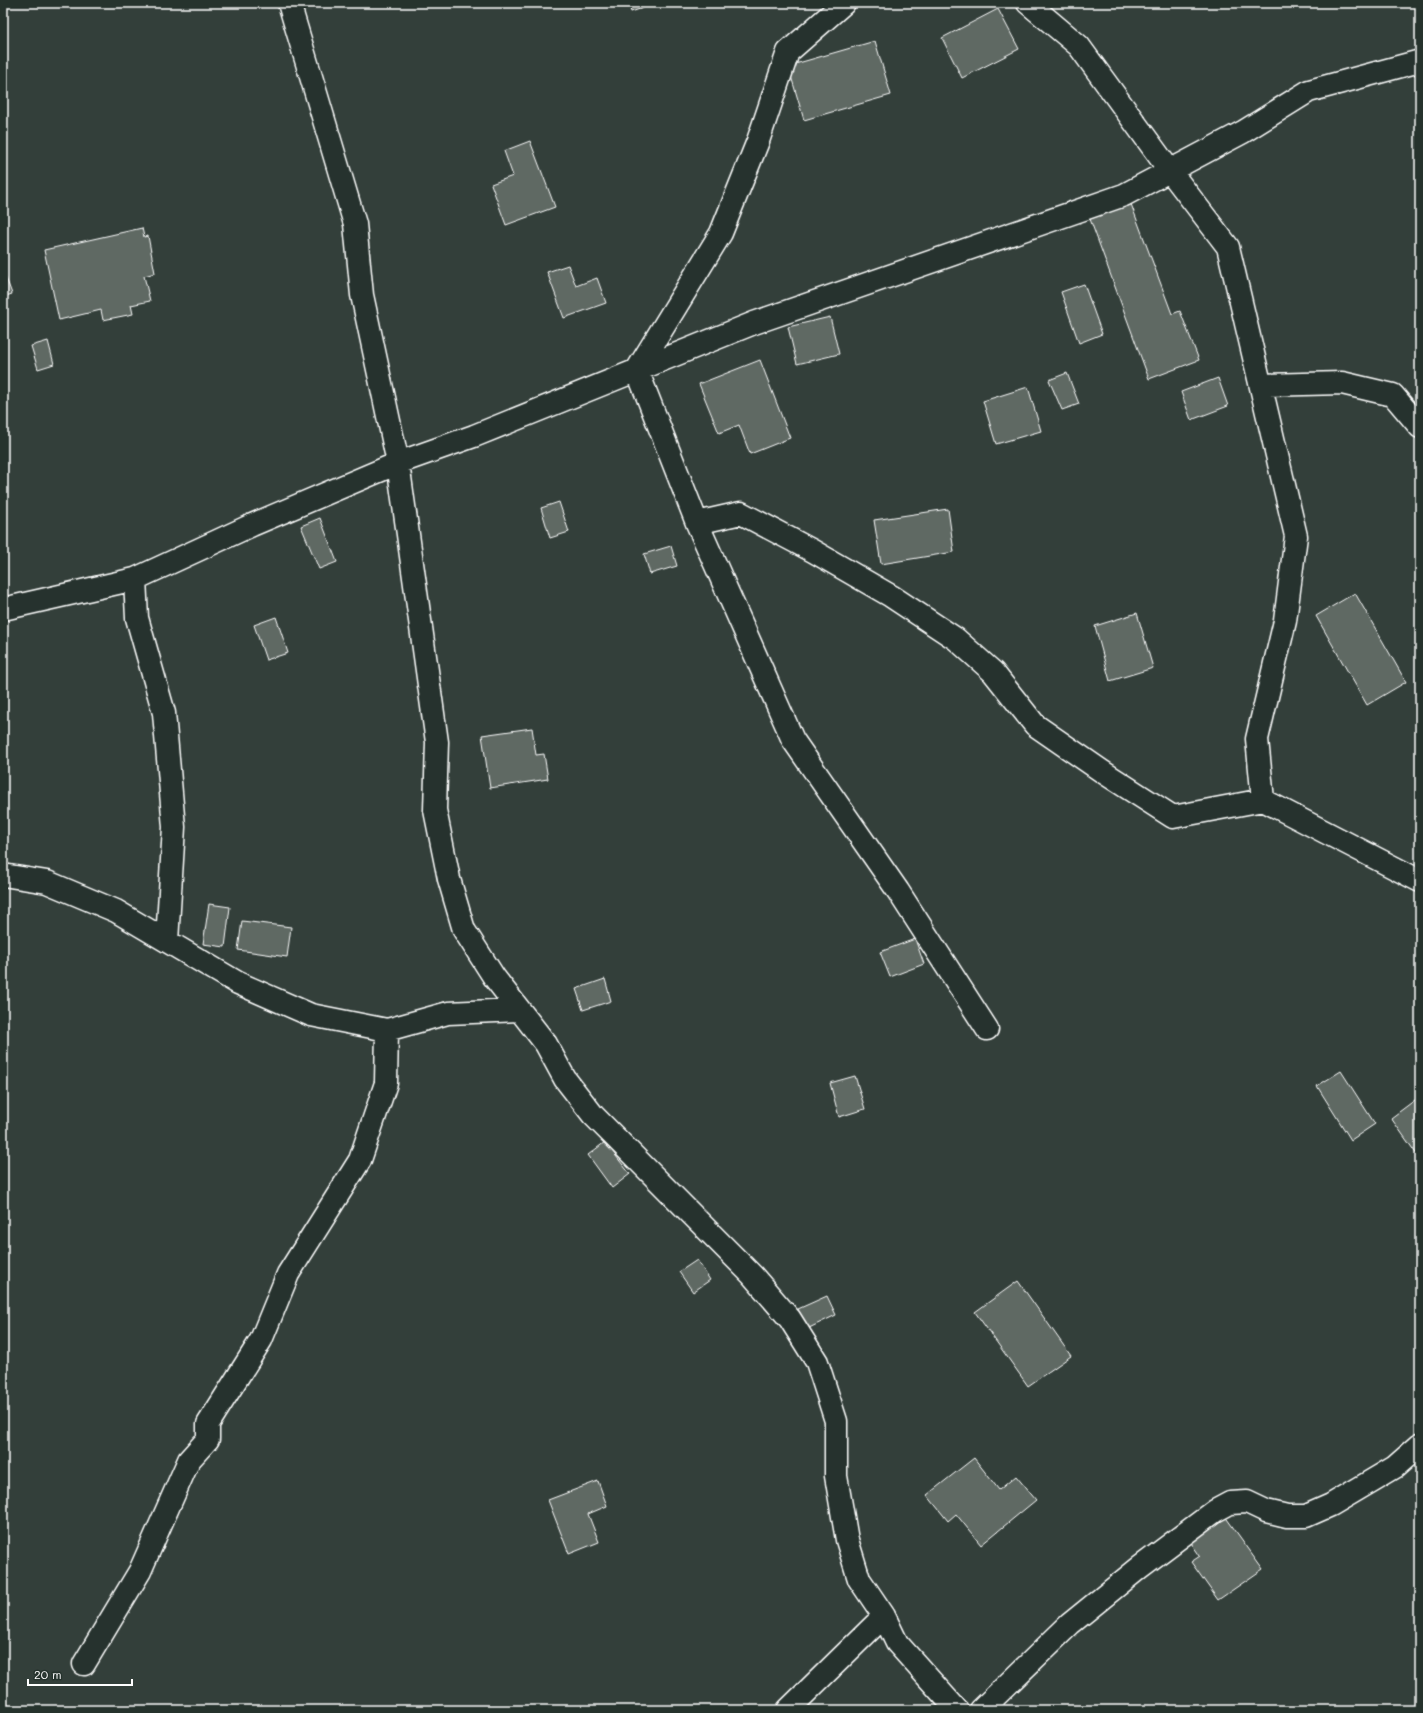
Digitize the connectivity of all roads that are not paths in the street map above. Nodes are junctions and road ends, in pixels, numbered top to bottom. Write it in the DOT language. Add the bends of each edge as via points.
graph roads {
  1 [pos="289,3"];
  2 [pos="844,3"];
  3 [pos="1028,3"];
  4 [pos="1420,61"];
  5 [pos="1170,171"];
  6 [pos="637,370"];
  7 [pos="1261,385"];
  8 [pos="1420,427"];
  9 [pos="398,463"];
  10 [pos="698,523"];
  11 [pos="135,579"];
  12 [pos="3,609"];
  13 [pos="1263,800"];
  14 [pos="3,875"];
  15 [pos="1420,880"];
  16 [pos="167,941"];
  17 [pos="518,1010"];
  18 [pos="987,1028"];
  19 [pos="387,1030"];
  20 [pos="1420,1445"];
  21 [pos="884,1616"];
  22 [pos="84,1664"];
  23 [pos="788,1710"];
  24 [pos="957,1710"];
  25 [pos="981,1710"];
  1 -- 9 [label="street" via="355,224 362,295"];
  2 -- 6 [label="street" via="788,52 758,141 721,233"];
  3 -- 5 [label="street" via="1079,46"];
  4 -- 5 [label="street" via="1309,91 1243,132"];
  5 -- 6 [label="street" via="1124,195 754,323"];
  5 -- 7 [label="street" via="1228,247"];
  6 -- 9 [label="street" via="474,436"];
  6 -- 10 [label="street"];
  7 -- 8 [label="street" via="1342,383 1393,395"];
  7 -- 13 [label="street" via="1296,536 1285,621 1257,739"];
  9 -- 11 [label="street" via="252,525"];
  9 -- 17 [label="street" via="437,742 435,810 449,879 464,930"];
  10 -- 13 [label="street" via="741,513 891,596 962,644 993,672 1035,725 1173,817"];
  10 -- 18 [label="street" via="793,740 898,891"];
  11 -- 12 [label="street"];
  11 -- 16 [label="street" via="137,618 164,713 174,827"];
  13 -- 15 [label="street"];
  14 -- 16 [label="street" via="47,882 65,889 116,911"];
  16 -- 19 [label="street" via="238,983 310,1015"];
  17 -- 19 [label="street" via="448,1013"];
  17 -- 21 [label="street" via="546,1044 565,1079 593,1115 752,1276 790,1319 818,1362 836,1421 836,1476 847,1540 859,1579"];
  19 -- 22 [label="street" via="386,1083 360,1160 288,1274 260,1340 208,1424 208,1439 189,1460 140,1570"];
  20 -- 25 [label="street" via="1395,1467 1331,1505 1306,1516 1286,1516 1266,1511 1247,1502 1230,1503 1215,1511 1070,1624"];
  21 -- 23 [label="street"];
  21 -- 24 [label="street" via="897,1643"];
}
